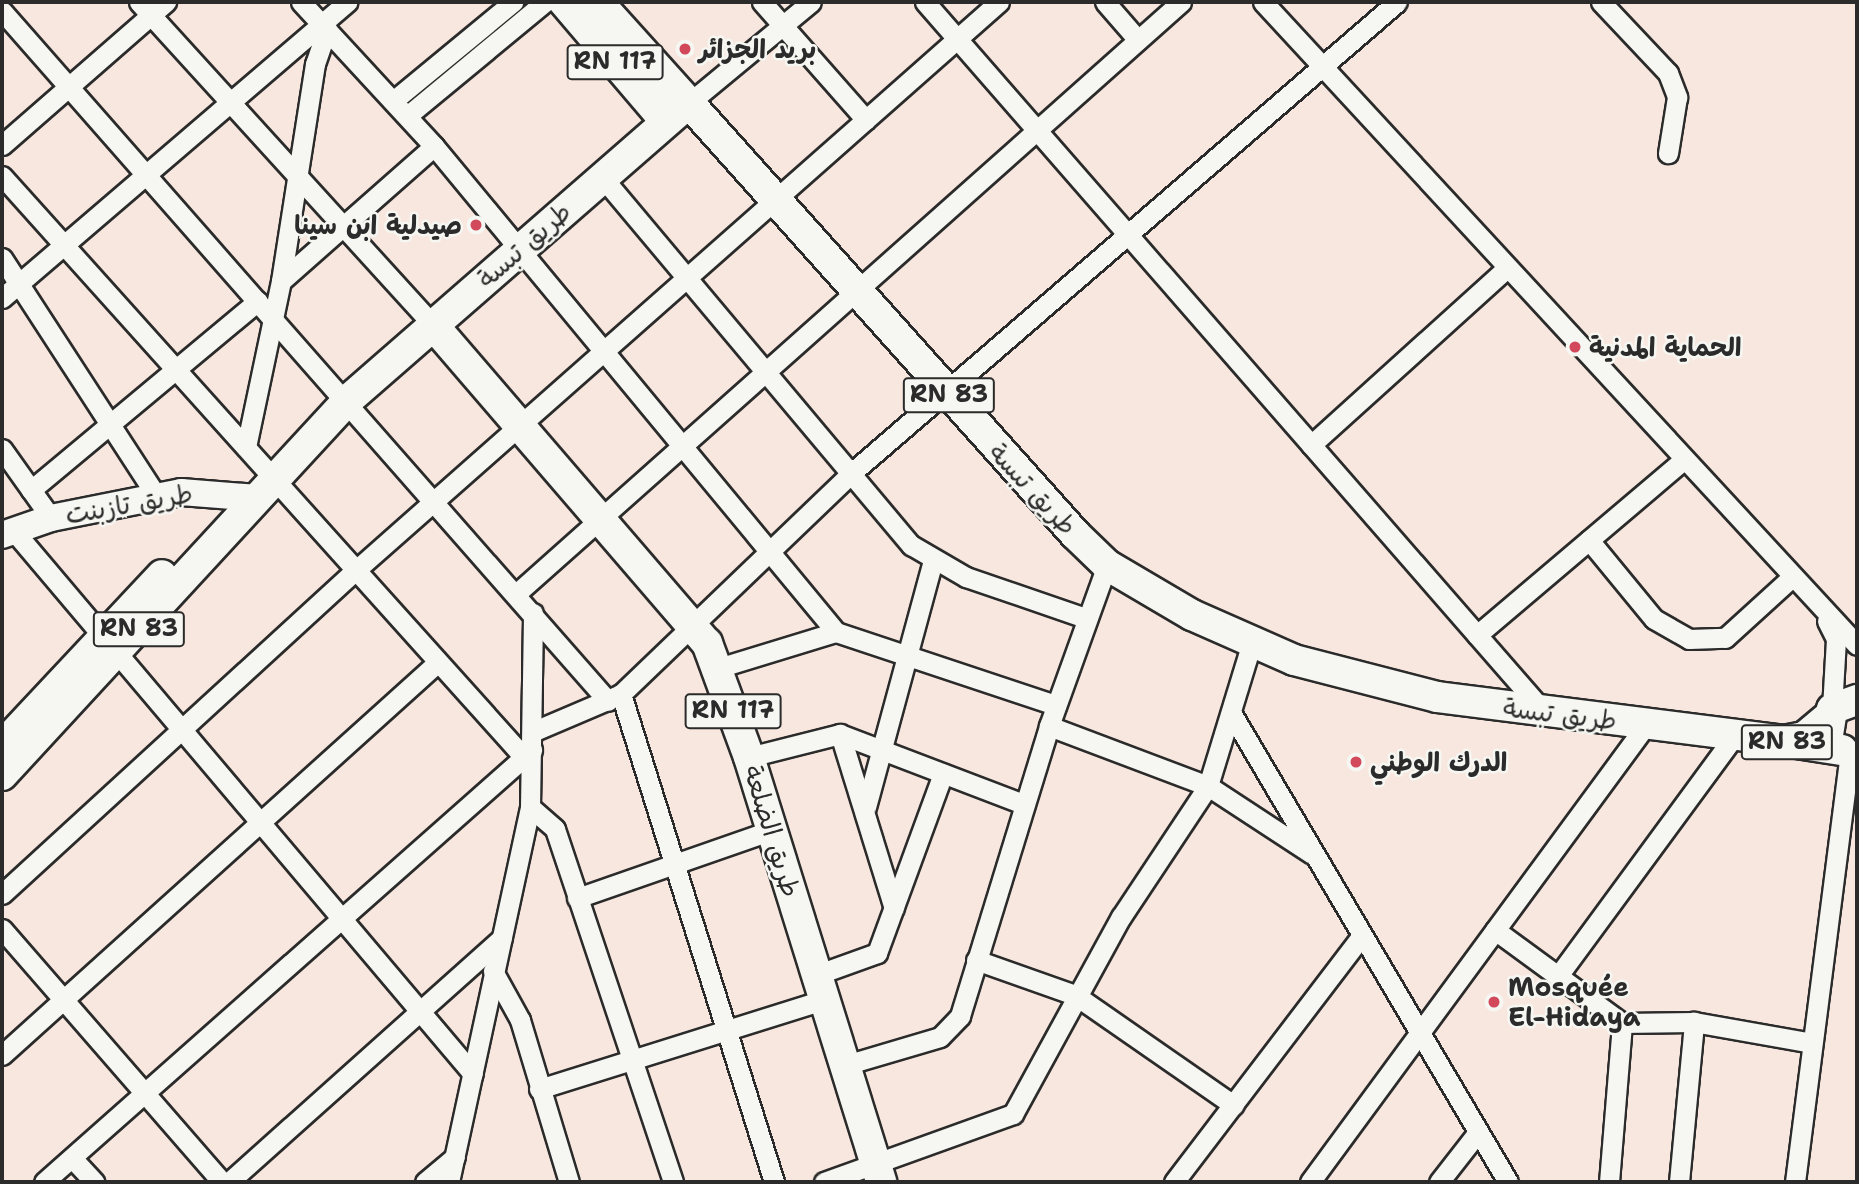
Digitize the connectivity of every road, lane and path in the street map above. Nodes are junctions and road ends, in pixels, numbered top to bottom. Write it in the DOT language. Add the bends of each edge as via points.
graph roads {
  1 [pos="166,2"];
  2 [pos="301,2"];
  3 [pos="347,2"];
  4 [pos="513,2"];
  5 [pos="545,2"];
  6 [pos="564,2"];
  7 [pos="598,2"];
  8 [pos="762,2"];
  9 [pos="811,2"];
  10 [pos="925,2"];
  11 [pos="999,2"];
  12 [pos="1105,2"];
  13 [pos="1181,2"];
  14 [pos="1263,2"];
  15 [pos="1397,2"];
  16 [pos="1601,2"];
  17 [pos="145,8"];
  18 [pos="2,11"];
  19 [pos="324,26"];
  20 [pos="783,27"];
  21 [pos="957,39"];
  22 [pos="1138,40"];
  23 [pos="1325,70"];
  24 [pos="69,86"];
  25 [pos="393,101"];
  26 [pos="228,103"];
  27 [pos="678,113"];
  28 [pos="407,116"];
  29 [pos="866,120"];
  30 [pos="1037,128"];
  31 [pos="2,145"];
  32 [pos="434,146"];
  33 [pos="1668,153"];
  34 [pos="145,173"];
  35 [pos="295,175"];
  36 [pos="2,176"];
  37 [pos="602,177"];
  38 [pos="775,201"];
  39 [pos="343,228"];
  40 [pos="1127,233"];
  41 [pos="63,248"];
  42 [pos="517,252"];
  43 [pos="2,258"];
  44 [pos="1507,268"];
  45 [pos="281,281"];
  46 [pos="686,282"];
  47 [pos="20,285"];
  48 [pos="858,293"];
  49 [pos="2,298"];
  50 [pos="264,306"];
  51 [pos="433,325"];
  52 [pos="602,354"];
  53 [pos="176,372"];
  54 [pos="765,375"];
  55 [pos="945,390"];
  56 [pos="348,400"];
  57 [pos="520,426"];
  58 [pos="111,427"];
  59 [pos="1311,445"];
  60 [pos="246,447"];
  61 [pos="681,448"];
  62 [pos="2,449"];
  63 [pos="1684,460"];
  64 [pos="848,476"];
  65 [pos="265,483"];
  66 [pos="31,490"];
  67 [pos="156,495"];
  68 [pos="434,501"];
  69 [pos="51,518"];
  70 [pos="601,519"];
  71 [pos="7,532"];
  72 [pos="1589,540"];
  73 [pos="769,551"];
  74 [pos="933,561"];
  75 [pos="1107,565"];
  76 [pos="356,570"];
  77 [pos="1792,578"];
  78 [pos="517,593"];
  79 [pos="1822,611"];
  80 [pos="533,613"];
  81 [pos="1086,618"];
  82 [pos="694,621"];
  83 [pos="836,632"];
  84 [pos="1477,635"];
  85 [pos="1252,642"];
  86 [pos="1857,645"];
  87 [pos="107,647"];
  88 [pos="907,656"];
  89 [pos="438,662"];
  90 [pos="718,668"];
  91 [pos="615,698"];
  92 [pos="1056,705"];
  93 [pos="1839,709"];
  94 [pos="1545,713"];
  95 [pos="1233,716"];
  96 [pos="1646,725"];
  97 [pos="1049,726"];
  98 [pos="182,730"];
  99 [pos="840,734"];
  100 [pos="5,735"];
  101 [pos="1734,736"];
  102 [pos="1783,741"];
  103 [pos="529,746"];
  104 [pos="880,749"];
  105 [pos="1850,751"];
  106 [pos="749,758"];
  107 [pos="943,774"];
  108 [pos="2,775"];
  109 [pos="1208,786"];
  110 [pos="1023,803"];
  111 [pos="530,807"];
  112 [pos="866,807"];
  113 [pos="260,824"];
  114 [pos="772,830"];
  115 [pos="1316,857"];
  116 [pos="673,862"];
  117 [pos="2,894"];
  118 [pos="577,898"];
  119 [pos="894,908"];
  120 [pos="339,921"];
  121 [pos="2,929"];
  122 [pos="1495,930"];
  123 [pos="1362,935"];
  124 [pos="502,938"];
  125 [pos="976,960"];
  126 [pos="493,971"];
  127 [pos="1558,976"];
  128 [pos="820,988"];
  129 [pos="1075,995"];
  130 [pos="62,1000"];
  131 [pos="418,1013"];
  132 [pos="1694,1022"];
  133 [pos="1622,1023"];
  134 [pos="726,1030"];
  135 [pos="1420,1033"];
  136 [pos="1812,1043"];
  137 [pos="2,1055"];
  138 [pos="632,1059"];
  139 [pos="842,1066"];
  140 [pos="473,1074"];
  141 [pos="539,1089"];
  142 [pos="141,1095"];
  143 [pos="1233,1105"];
  144 [pos="1478,1132"];
  145 [pos="455,1157"];
  146 [pos="72,1158"];
  147 [pos="878,1174"];
  148 [pos="44,1182"];
  149 [pos="94,1182"];
  150 [pos="222,1182"];
  151 [pos="229,1182"];
  152 [pos="425,1182"];
  153 [pos="449,1182"];
  154 [pos="569,1182"];
  155 [pos="673,1182"];
  156 [pos="774,1182"];
  157 [pos="824,1182"];
  158 [pos="1174,1182"];
  159 [pos="1310,1182"];
  160 [pos="1439,1182"];
  161 [pos="1507,1182"];
  162 [pos="1609,1182"];
  163 [pos="1679,1182"];
  164 [pos="1794,1182"];
  1 -- 17 [label="street"];
  2 -- 19 [label="street"];
  3 -- 19 [label="street"];
  4 -- 25 [label="street"];
  5 -- 28 [label="street"];
  6 -- 27 [label="main road, RN 117"];
  7 -- 27 [label="main road, RN 117"];
  8 -- 20 [label="street"];
  9 -- 20 [label="street"];
  10 -- 21 [label="street"];
  11 -- 21 [label="street"];
  12 -- 22 [label="street"];
  13 -- 22 [label="street"];
  14 -- 23 [label="street"];
  15 -- 23 [label="street"];
  16 -- 33 [label="street" via="1668,73 1677,97"];
  17 -- 24 [label="street"];
  17 -- 26 [label="street"];
  18 -- 24 [label="street"];
  19 -- 25 [label="street"];
  19 -- 26 [label="street"];
  19 -- 35 [label="street"];
  20 -- 27 [label="street"];
  20 -- 29 [label="street"];
  21 -- 29 [label="street"];
  21 -- 30 [label="street"];
  22 -- 30 [label="street"];
  23 -- 40 [label="street"];
  23 -- 44 [label="street"];
  24 -- 31 [label="street"];
  24 -- 34 [label="street"];
  25 -- 28 [label="street"];
  26 -- 34 [label="street"];
  26 -- 35 [label="street"];
  27 -- 37 [label="main road, طريق تبسة / RN 83"];
  27 -- 38 [label="main road, طريق تبسة / RN 83"];
  28 -- 32 [label="street"];
  29 -- 38 [label="street"];
  30 -- 40 [label="street"];
  30 -- 48 [label="street"];
  32 -- 39 [label="street"];
  32 -- 42 [label="street"];
  34 -- 41 [label="street"];
  34 -- 50 [label="street"];
  35 -- 39 [label="street"];
  35 -- 45 [label="street"];
  36 -- 41 [label="street"];
  37 -- 42 [label="main road, طريق تبسة / RN 83"];
  37 -- 46 [label="street"];
  38 -- 46 [label="street"];
  38 -- 48 [label="main road, طريق تبسة / RN 83"];
  39 -- 45 [label="street"];
  39 -- 51 [label="street"];
  40 -- 55 [label="street"];
  40 -- 59 [label="street"];
  41 -- 47 [label="street"];
  41 -- 53 [label="street"];
  42 -- 51 [label="main road, طريق تبسة / RN 83"];
  42 -- 52 [label="street"];
  43 -- 47 [label="street"];
  44 -- 59 [label="street"];
  44 -- 63 [label="street"];
  45 -- 50 [label="street"];
  46 -- 52 [label="street"];
  46 -- 54 [label="street"];
  47 -- 49 [label="street"];
  47 -- 58 [label="street"];
  48 -- 54 [label="street"];
  48 -- 55 [label="main road, طريق تبسة / RN 83"];
  50 -- 53 [label="street"];
  50 -- 56 [label="street"];
  50 -- 60 [label="street"];
  51 -- 56 [label="main road, طريق تبسة / RN 83"];
  51 -- 57 [label="main road, طريق الضلعة / RN 117"];
  52 -- 57 [label="street"];
  52 -- 61 [label="street"];
  53 -- 58 [label="street"];
  53 -- 60 [label="street"];
  54 -- 61 [label="street"];
  54 -- 64 [label="street"];
  55 -- 64 [label="street"];
  55 -- 75 [label="main road, طريق تبسة / RN 83"];
  56 -- 65 [label="main road, طريق تبسة / RN 83"];
  56 -- 68 [label="street"];
  57 -- 68 [label="street"];
  57 -- 70 [label="main road, طريق الضلعة / RN 117"];
  58 -- 66 [label="street"];
  58 -- 67 [label="street"];
  59 -- 84 [label="street"];
  60 -- 65 [label="street"];
  61 -- 70 [label="street"];
  61 -- 73 [label="street"];
  62 -- 66 [label="street"];
  63 -- 72 [label="street"];
  63 -- 77 [label="street"];
  64 -- 73 [label="street"];
  64 -- 74 [label="street"];
  65 -- 67 [label="street, طريق تازبنت"];
  65 -- 76 [label="street"];
  65 -- 87 [label="main road, طريق تبسة / RN 83"];
  66 -- 69 [label="street"];
  67 -- 69 [label="street, طريق تازبنت"];
  68 -- 76 [label="street"];
  68 -- 78 [label="street"];
  69 -- 71 [label="street, طريق تازبنت"];
  70 -- 78 [label="street"];
  70 -- 82 [label="main road, طريق الضلعة / RN 117"];
  71 -- 87 [label="street"];
  72 -- 77 [label="street" via="1654,620 1689,639 1725,638"];
  72 -- 84 [label="street"];
  73 -- 82 [label="street"];
  73 -- 83 [label="street"];
  74 -- 81 [label="street"];
  74 -- 88 [label="street"];
  75 -- 81 [label="street"];
  75 -- 85 [label="main road, طريق تبسة / RN 83"];
  76 -- 89 [label="street"];
  76 -- 98 [label="street"];
  77 -- 79 [label="street"];
  78 -- 80 [label="street"];
  79 -- 86 [label="street"];
  79 -- 93 [label="street" via="1836,639"];
  80 -- 91 [label="street"];
  80 -- 103 [label="street"];
  81 -- 92 [label="street"];
  82 -- 90 [label="main road, طريق الضلعة / RN 117"];
  82 -- 91 [label="street"];
  83 -- 88 [label="street"];
  83 -- 90 [label="street"];
  84 -- 94 [label="street"];
  85 -- 94 [label="main road, طريق تبسة / RN 83" via="1340,675"];
  85 -- 95 [label="street"];
  87 -- 98 [label="street"];
  87 -- 100 [label="main road, طريق تبسة / RN 83"];
  87 -- 108 [label="main road, طريق تبسة / RN 83"];
  88 -- 92 [label="street"];
  88 -- 104 [label="street"];
  89 -- 103 [label="street"];
  89 -- 113 [label="street"];
  90 -- 106 [label="main road, طريق الضلعة / RN 117"];
  91 -- 103 [label="street"];
  91 -- 116 [label="street"];
  92 -- 97 [label="street"];
  93 -- 102 [label="main road, RN 83" via="1804,737"];
  93 -- 105 [label="main road" via="1830,740"];
  94 -- 96 [label="main road, طريق تبسة / RN 83"];
  95 -- 109 [label="street"];
  95 -- 115 [label="street"];
  96 -- 101 [label="main road, طريق تبسة / RN 83"];
  96 -- 122 [label="street"];
  97 -- 109 [label="street"];
  97 -- 110 [label="street"];
  98 -- 113 [label="street"];
  98 -- 117 [label="street"];
  99 -- 104 [label="street"];
  99 -- 106 [label="street"];
  99 -- 112 [label="street"];
  101 -- 102 [label="main road, طريق تبسة / RN 83"];
  101 -- 127 [label="street"];
  102 -- 105 [label="main road, RN 83"];
  103 -- 111 [label="street"];
  103 -- 120 [label="street"];
  104 -- 107 [label="street"];
  104 -- 112 [label="street"];
  105 -- 136 [label="street"];
  106 -- 114 [label="main road, طريق الضلعة / RN 117"];
  107 -- 110 [label="street"];
  107 -- 119 [label="street"];
  109 -- 115 [label="street"];
  109 -- 129 [label="street"];
  110 -- 125 [label="street"];
  111 -- 118 [label="street" via="555,829"];
  111 -- 124 [label="street"];
  112 -- 119 [label="street"];
  113 -- 120 [label="street"];
  113 -- 130 [label="street"];
  114 -- 116 [label="street"];
  114 -- 128 [label="main road, طريق الضلعة / RN 117"];
  115 -- 123 [label="street"];
  116 -- 118 [label="street"];
  116 -- 134 [label="street"];
  118 -- 138 [label="street"];
  119 -- 128 [label="street" via="873,959"];
  120 -- 131 [label="street"];
  120 -- 142 [label="street"];
  121 -- 130 [label="street"];
  122 -- 127 [label="street"];
  122 -- 135 [label="street"];
  123 -- 135 [label="street"];
  123 -- 143 [label="street"];
  124 -- 126 [label="street"];
  124 -- 131 [label="street"];
  125 -- 129 [label="street"];
  125 -- 139 [label="street" via="960,1016 940,1037"];
  126 -- 140 [label="street"];
  126 -- 141 [label="street" via="510,996"];
  127 -- 133 [label="street"];
  128 -- 134 [label="street"];
  128 -- 139 [label="main road, طريق الضلعة / RN 117"];
  129 -- 143 [label="street"];
  129 -- 147 [label="street" via="1013,1114"];
  130 -- 137 [label="street"];
  130 -- 142 [label="street"];
  131 -- 140 [label="street"];
  131 -- 151 [label="street"];
  132 -- 133 [label="street"];
  132 -- 136 [label="street"];
  132 -- 163 [label="street"];
  133 -- 162 [label="street"];
  134 -- 138 [label="street"];
  134 -- 156 [label="street"];
  135 -- 144 [label="street"];
  135 -- 159 [label="street"];
  136 -- 164 [label="street"];
  138 -- 141 [label="street"];
  138 -- 155 [label="street"];
  139 -- 147 [label="main road, طريق الضلعة / RN 117"];
  140 -- 145 [label="street"];
  141 -- 154 [label="street"];
  142 -- 146 [label="street"];
  142 -- 150 [label="street"];
  143 -- 158 [label="street"];
  144 -- 160 [label="street"];
  144 -- 161 [label="street"];
  145 -- 152 [label="street"];
  145 -- 153 [label="street"];
  146 -- 148 [label="street"];
  146 -- 149 [label="street"];
  147 -- 157 [label="street"];
}
